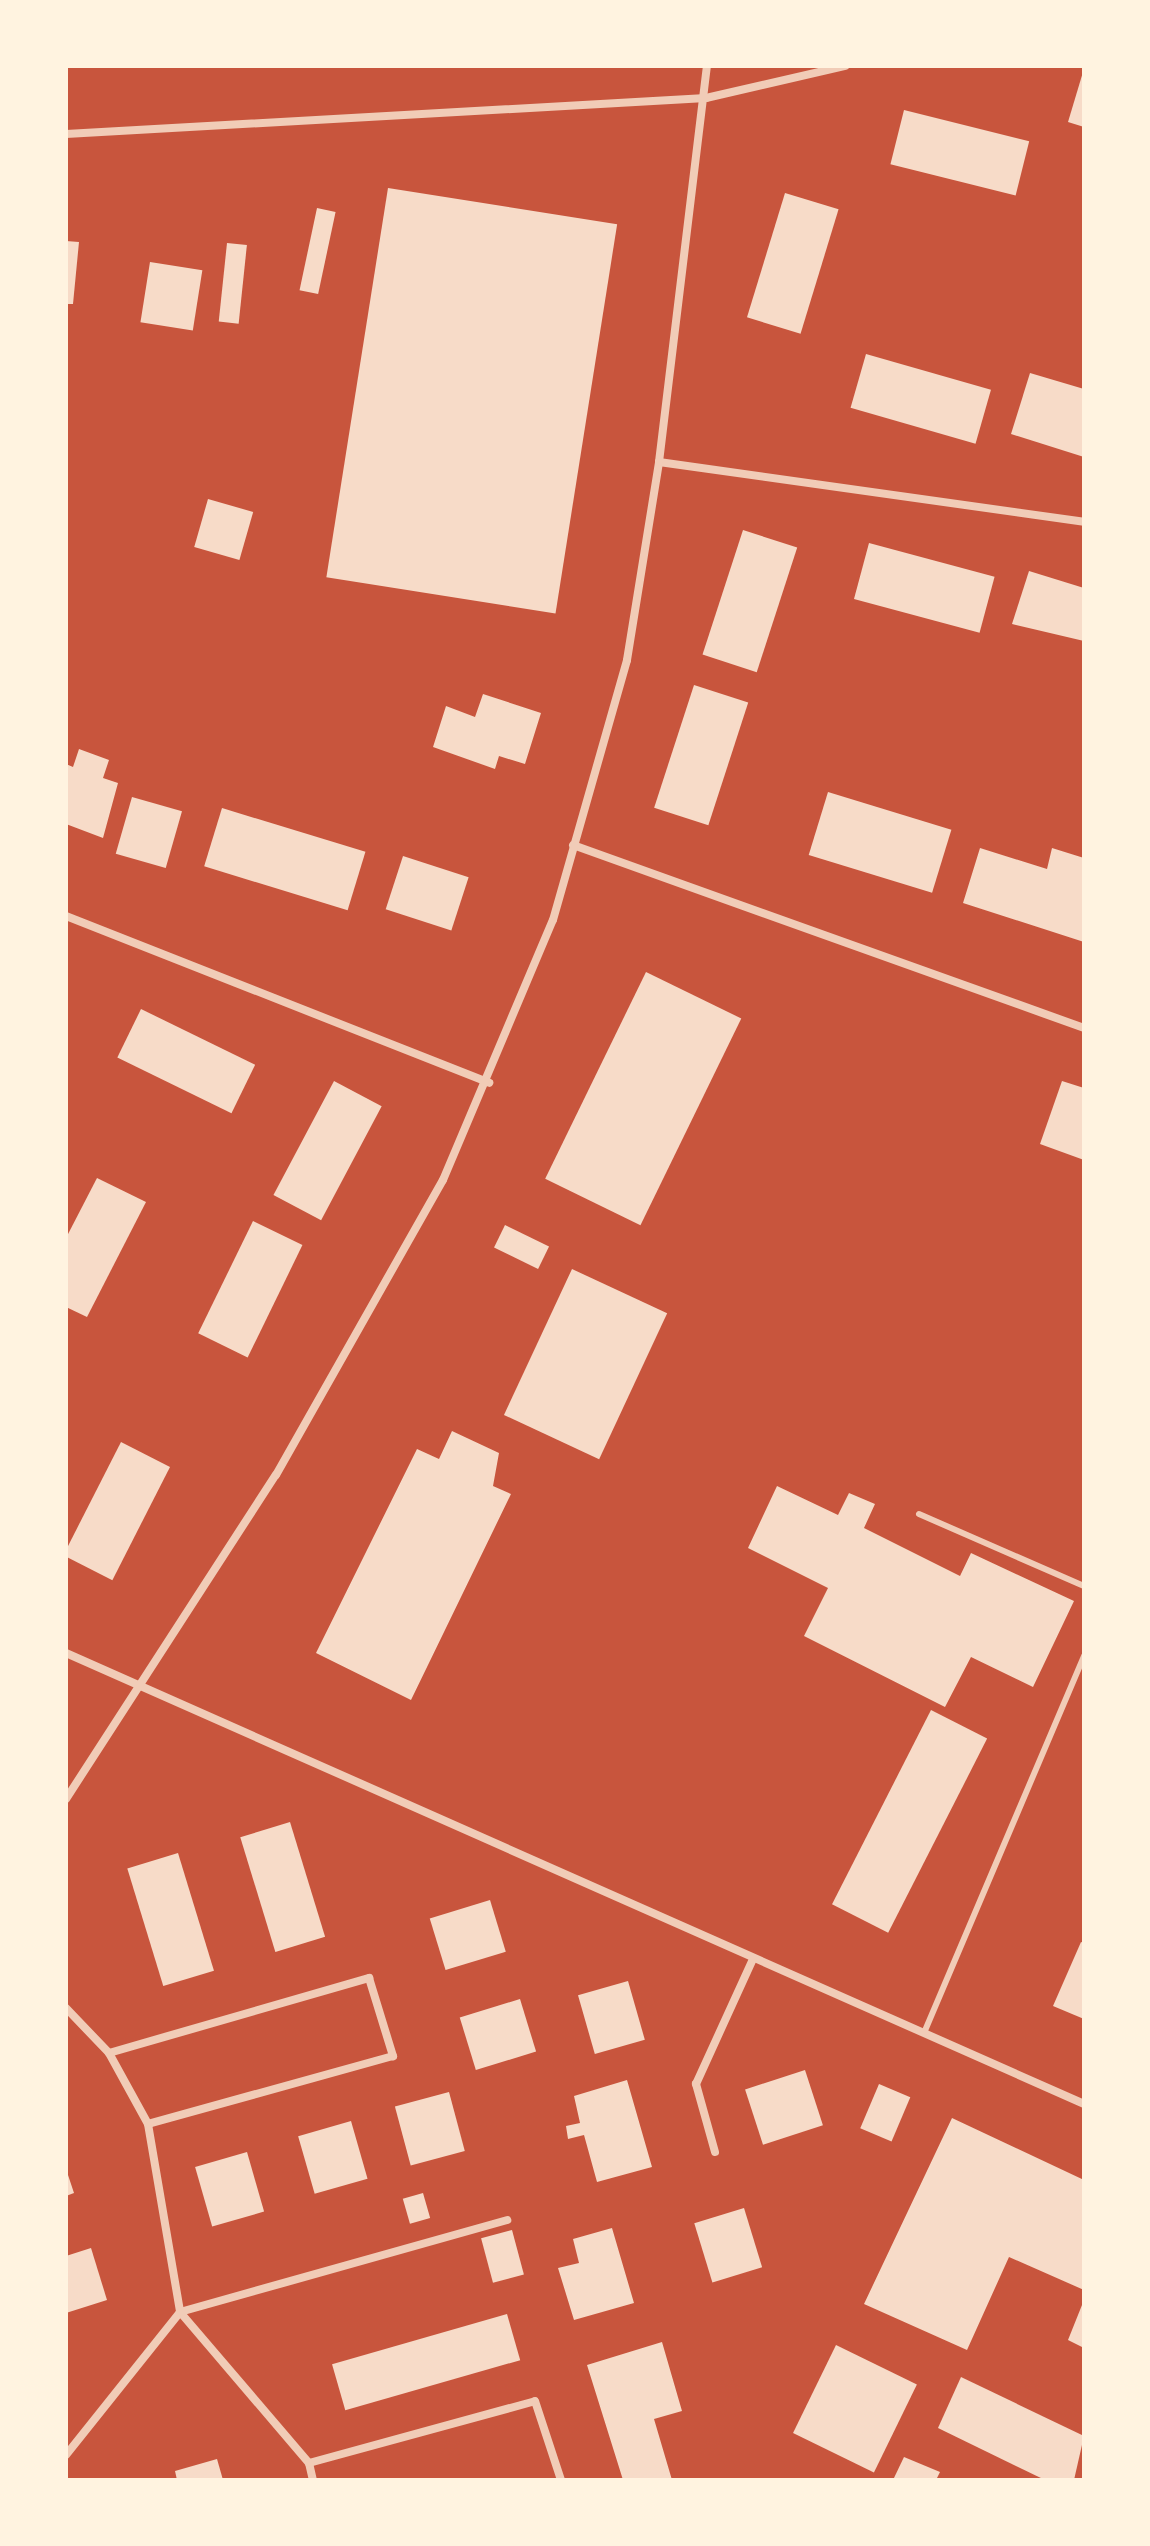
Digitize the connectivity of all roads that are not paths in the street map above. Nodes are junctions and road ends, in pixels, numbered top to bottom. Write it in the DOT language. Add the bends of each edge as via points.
graph roads {
  1 [pos="707,66"];
  2 [pos="845,66"];
  3 [pos="706,98"];
  4 [pos="66,134"];
  5 [pos="659,462"];
  6 [pos="1084,522"];
  7 [pos="573,845"];
  8 [pos="66,916"];
  9 [pos="1084,1028"];
  10 [pos="489,1083"];
  11 [pos="919,1514"];
  12 [pos="1084,1586"];
  13 [pos="66,1653"];
  14 [pos="1084,1656"];
  15 [pos="143,1690"];
  16 [pos="66,1799"];
  17 [pos="753,1959"];
  18 [pos="66,2008"];
  19 [pos="924,2033"];
  20 [pos="109,2053"];
  21 [pos="1084,2104"];
  22 [pos="148,2124"];
  23 [pos="715,2152"];
  24 [pos="507,2220"];
  25 [pos="180,2312"];
  26 [pos="66,2455"];
  27 [pos="309,2463"];
  28 [pos="313,2480"];
  29 [pos="561,2480"];
  1 -- 3 [label="street"];
  2 -- 3 [label="street"];
  3 -- 4 [label="street"];
  3 -- 5 [label="street"];
  5 -- 6 [label="street"];
  5 -- 7 [label="street" via="627,660"];
  7 -- 9 [label="street"];
  7 -- 10 [label="street" via="553,920"];
  8 -- 10 [label="street"];
  10 -- 15 [label="street" via="443,1180 276,1475"];
  11 -- 12 [label="lane"];
  13 -- 15 [label="street"];
  14 -- 19 [label="lane"];
  15 -- 16 [label="street"];
  15 -- 17 [label="street"];
  17 -- 19 [label="street"];
  17 -- 23 [label="street" via="696,2084"];
  18 -- 20 [label="street"];
  19 -- 21 [label="street"];
  20 -- 22 [label="street"];
  20 -- 22 [label="street" via="369,1978 393,2056"];
  22 -- 25 [label="street"];
  24 -- 25 [label="street"];
  25 -- 26 [label="street"];
  25 -- 27 [label="street"];
  27 -- 28 [label="street"];
  27 -- 29 [label="street" via="535,2401"];
}
